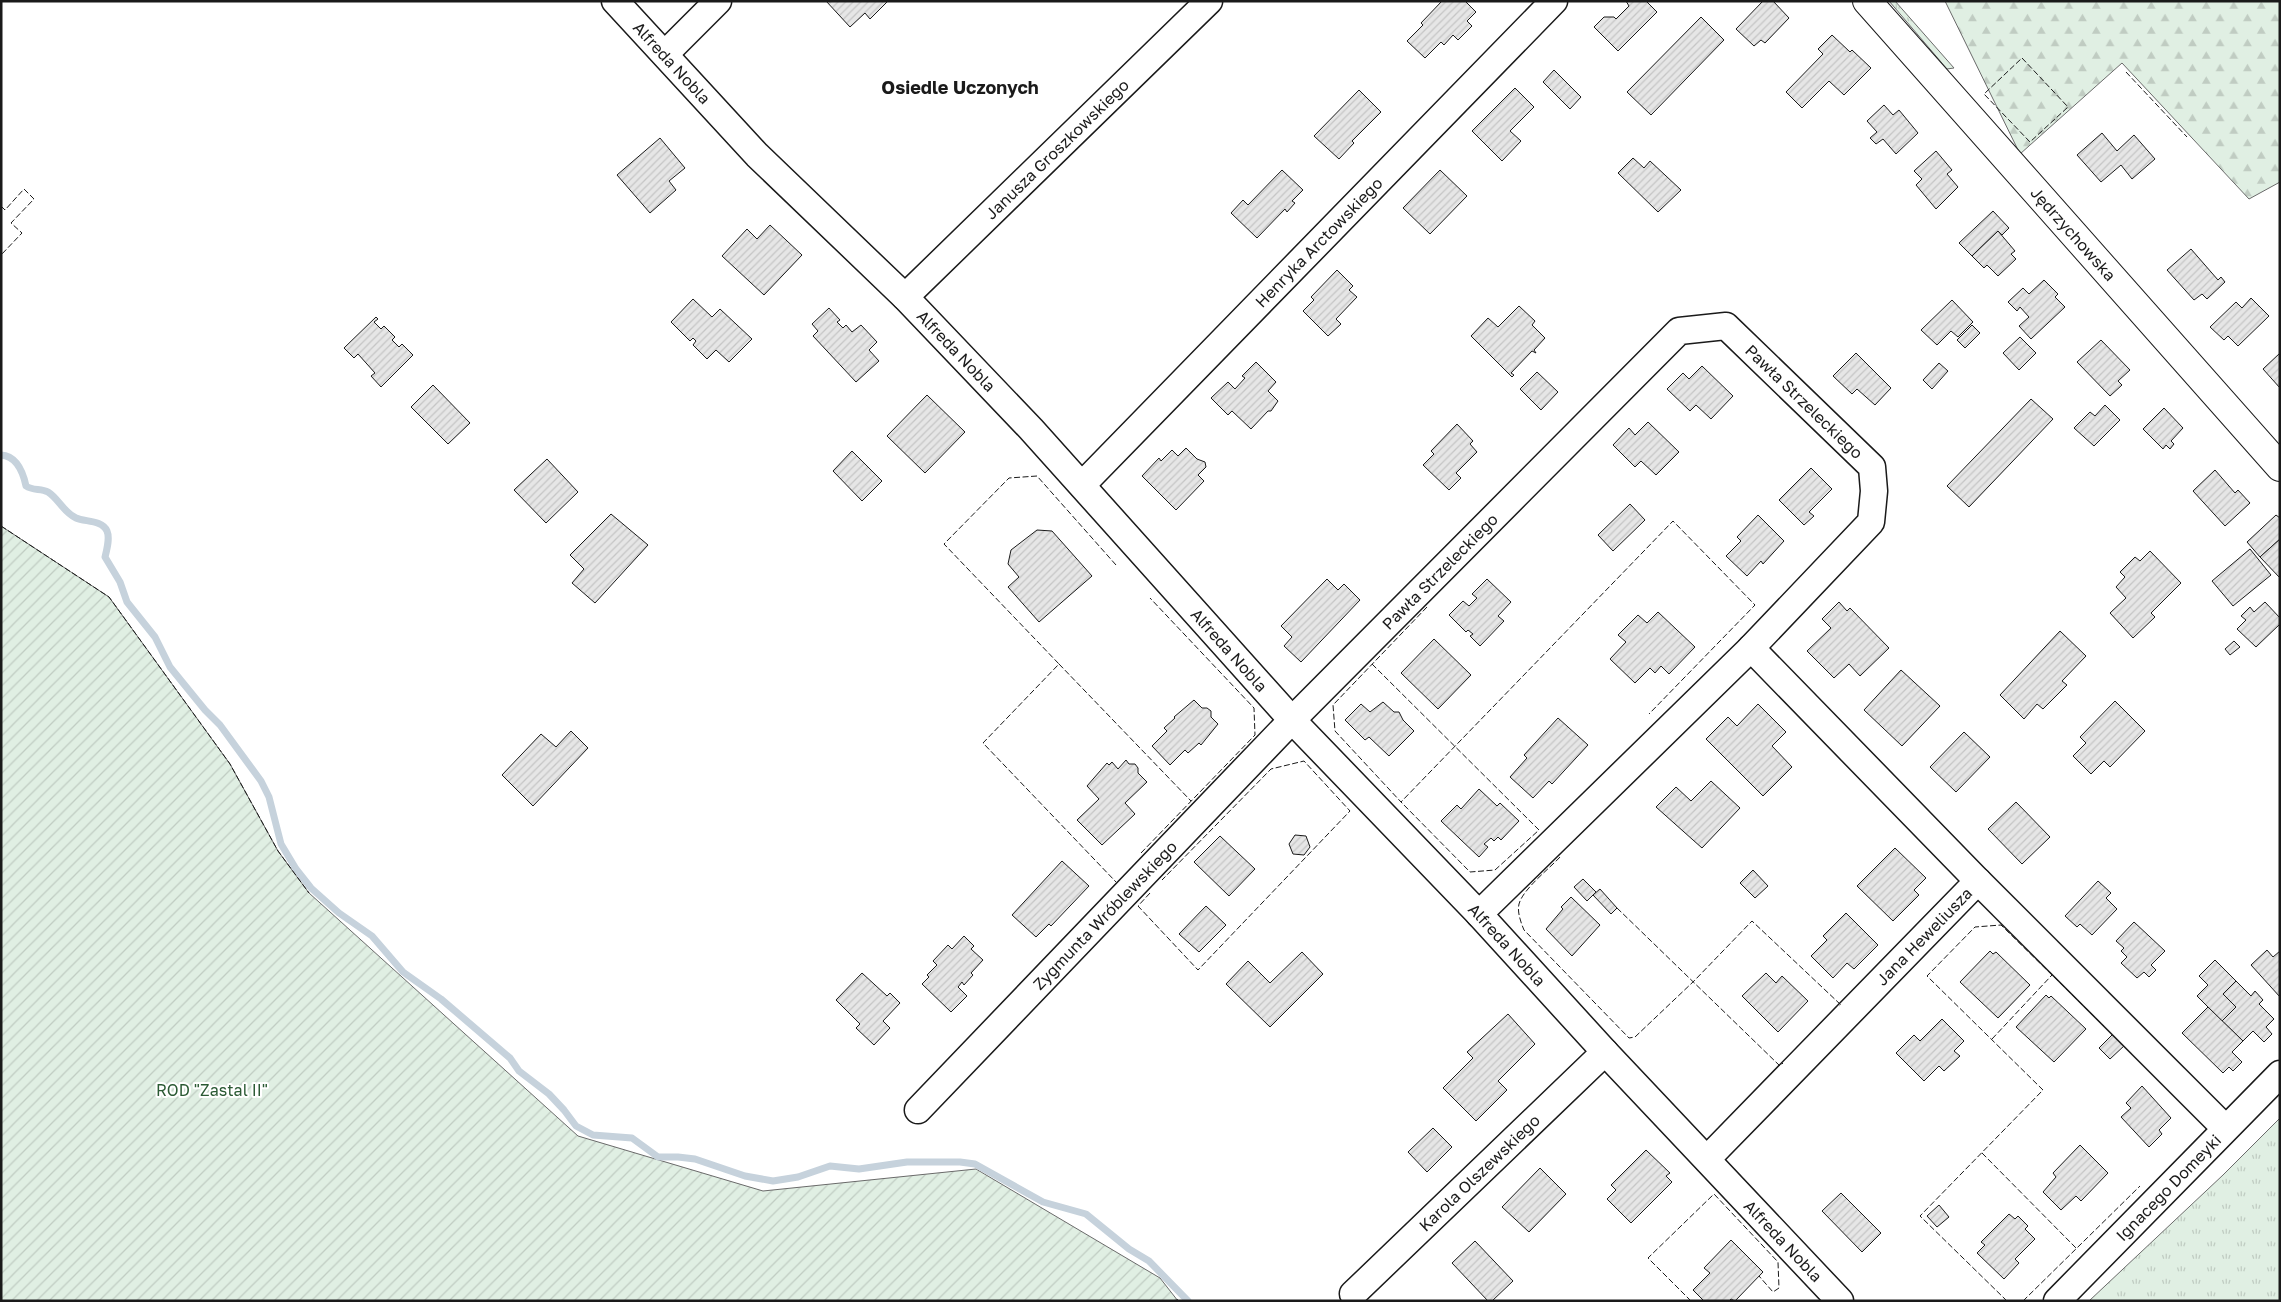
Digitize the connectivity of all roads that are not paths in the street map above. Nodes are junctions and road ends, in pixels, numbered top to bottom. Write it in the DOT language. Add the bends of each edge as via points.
graph roads {
  1 [pos="615,1"];
  2 [pos="718,1"];
  3 [pos="1209,1"];
  4 [pos="1554,1"];
  5 [pos="1867,1"];
  6 [pos="665,54"];
  7 [pos="906,297"];
  8 [pos="2280,467"];
  9 [pos="1082,485"];
  10 [pos="1751,648"];
  11 [pos="1292,720"];
  12 [pos="1978,881"];
  13 [pos="1479,914"];
  14 [pos="1606,1052"];
  15 [pos="2280,1074"];
  16 [pos="918,1110"];
  17 [pos="2225,1128"];
  18 [pos="1707,1158"];
  19 [pos="1353,1294"];
  20 [pos="1840,1301"];
  21 [pos="2057,1301"];
  1 -- 6 [label="street, Alfreda Nobla"];
  2 -- 6 [label="street"];
  3 -- 7 [label="street, Janusza Groszkowskiego"];
  4 -- 9 [label="street, Henryka Arctowskiego"];
  5 -- 8 [label="main road, Jędrzychowska"];
  6 -- 7 [label="street, Alfreda Nobla" via="757,155"];
  7 -- 9 [label="street, Alfreda Nobla"];
  9 -- 11 [label="street, Alfreda Nobla"];
  10 -- 11 [label="street, Pawła Strzeleckiego" via="1871,522 1872,466 1726,326 1679,331"];
  10 -- 12 [label="street, Jana Heweliusza"];
  10 -- 13 [label="street, Pawła Strzeleckiego"];
  11 -- 13 [label="street, Alfreda Nobla"];
  11 -- 16 [label="street, Zygmunta Wróblewskiego"];
  12 -- 17 [label="street"];
  12 -- 18 [label="street, Jana Heweliusza"];
  13 -- 14 [label="street, Alfreda Nobla"];
  14 -- 18 [label="street, Alfreda Nobla"];
  14 -- 19 [label="street, Karola Olszewskiego"];
  15 -- 17 [label="street, Ignacego Domeyki"];
  17 -- 21 [label="street, Ignacego Domeyki"];
  18 -- 20 [label="street, Alfreda Nobla"];
}
